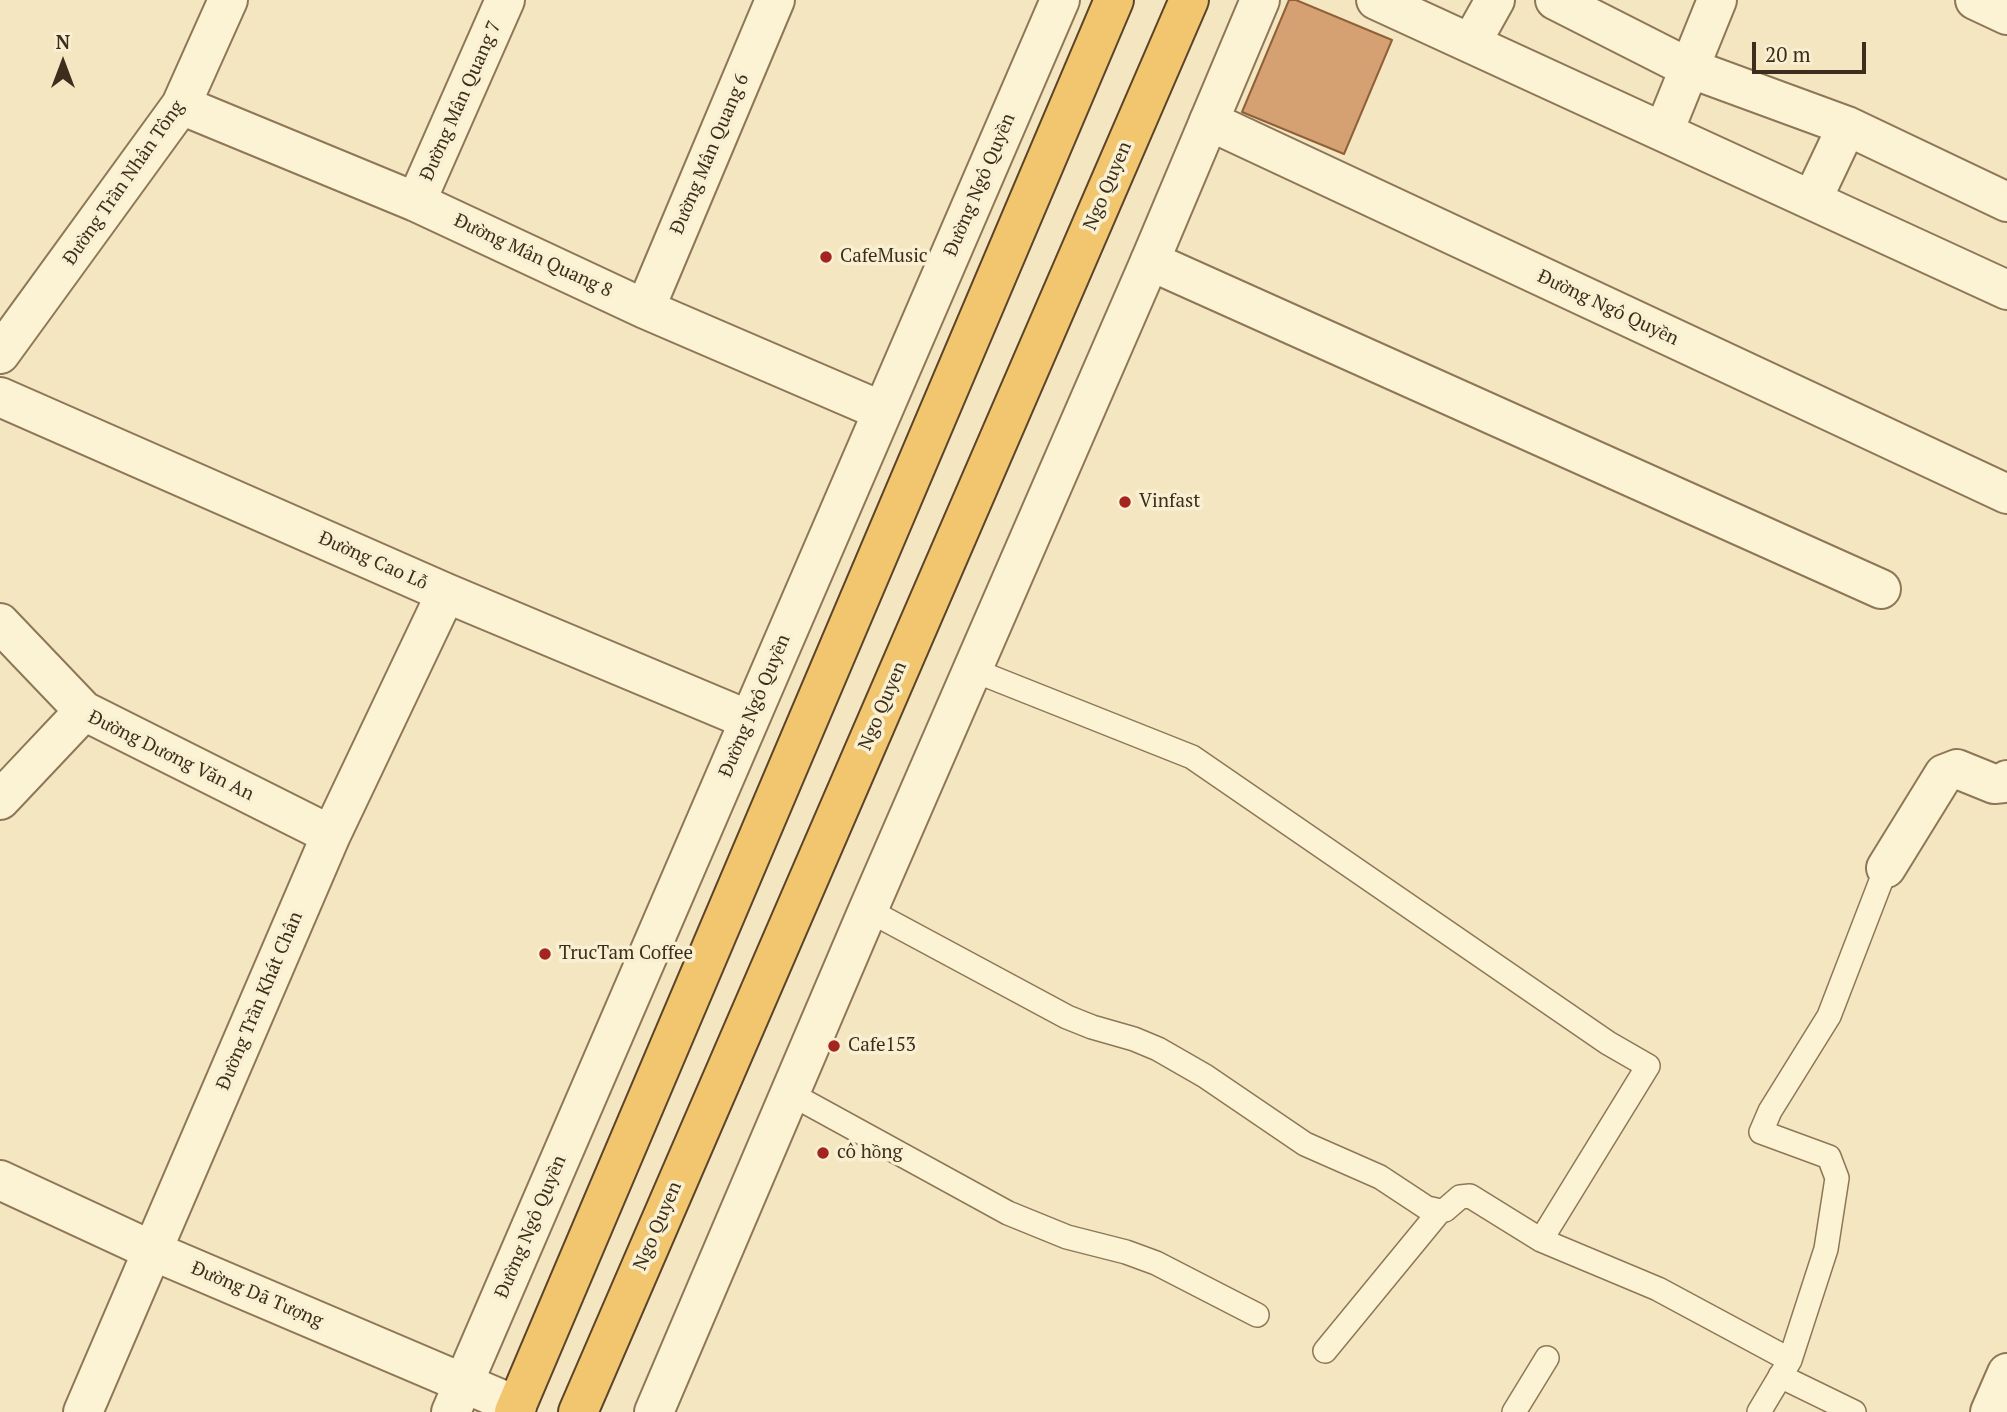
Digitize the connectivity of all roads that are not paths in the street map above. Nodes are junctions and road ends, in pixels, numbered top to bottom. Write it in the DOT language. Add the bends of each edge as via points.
graph roads {
  1 [pos="228,0"];
  2 [pos="505,0"];
  3 [pos="775,0"];
  4 [pos="1060,0"];
  5 [pos="1114,0"];
  6 [pos="1189,0"];
  7 [pos="1260,0"];
  8 [pos="1376,0"];
  9 [pos="1495,0"];
  10 [pos="1555,0"];
  11 [pos="1717,0"];
  12 [pos="1975,0"];
  13 [pos="2007,15"];
  14 [pos="1472,44"];
  15 [pos="1689,68"];
  16 [pos="181,106"];
  17 [pos="1209,121"];
  18 [pos="1847,126"];
  19 [pos="1664,131"];
  20 [pos="1812,200"];
  21 [pos="416,202"];
  22 [pos="2007,202"];
  23 [pos="1150,261"];
  24 [pos="2007,290"];
  25 [pos="645,309"];
  26 [pos="0,354"];
  27 [pos="0,397"];
  28 [pos="883,411"];
  29 [pos="2007,494"];
  30 [pos="1881,589"];
  31 [pos="446,593"];
  32 [pos="0,623"];
  33 [pos="973,670"];
  34 [pos="84,711"];
  35 [pos="748,720"];
  36 [pos="2007,780"];
  37 [pos="0,800"];
  38 [pos="331,835"];
  39 [pos="1886,868"];
  40 [pos="868,910"];
  41 [pos="791,1094"];
  42 [pos="0,1180"];
  43 [pos="1440,1211"];
  44 [pos="1541,1240"];
  45 [pos="153,1251"];
  46 [pos="1257,1315"];
  47 [pos="1325,1351"];
  48 [pos="1547,1358"];
  49 [pos="1785,1368"];
  50 [pos="2007,1373"];
  51 [pos="458,1397"];
  52 [pos="515,1409"];
  53 [pos="83,1412"];
  54 [pos="578,1412"];
  55 [pos="654,1412"];
  56 [pos="1514,1412"];
  57 [pos="1759,1412"];
  58 [pos="1854,1412"];
  59 [pos="1990,1412"];
  1 -- 16 [label="street, Đường Trần Nhân Tông"];
  2 -- 21 [label="street, Đường Mân Quang 7"];
  3 -- 25 [label="street, Đường Mân Quang 6"];
  4 -- 28 [label="street, Đường Ngô Quyền"];
  5 -- 52 [label="highway"];
  6 -- 54 [label="highway, Ngo Quyen"];
  7 -- 17 [label="street"];
  8 -- 14 [label="street"];
  9 -- 14 [label="street"];
  10 -- 15 [label="street"];
  11 -- 15 [label="street"];
  12 -- 13 [label="street"];
  14 -- 19 [label="street"];
  15 -- 18 [label="street"];
  15 -- 19 [label="street"];
  16 -- 21 [label="street, Đường Mân Quang 8"];
  16 -- 26 [label="street, Đường Trần Nhân Tông"];
  17 -- 23 [label="street"];
  17 -- 29 [label="street, Đường Ngô Quyền"];
  18 -- 20 [label="street"];
  18 -- 22 [label="street"];
  19 -- 20 [label="street"];
  20 -- 24 [label="street"];
  21 -- 25 [label="street, Đường Mân Quang 8"];
  23 -- 30 [label="street"];
  23 -- 33 [label="street"];
  25 -- 28 [label="street, Đường Mân Quang 8"];
  27 -- 31 [label="street, Đường Cao Lỗ"];
  28 -- 35 [label="street, Đường Ngô Quyền"];
  31 -- 35 [label="street, Đường Cao Lỗ"];
  31 -- 38 [label="street, Đường Trần Khát Chân"];
  32 -- 34 [label="street"];
  33 -- 40 [label="street"];
  33 -- 44 [label="lane" via="1192,757 1648,1066"];
  34 -- 37 [label="street, Đường Dương Văn An"];
  34 -- 38 [label="street, Đường Dương Văn An"];
  35 -- 51 [label="street, Đường Ngô Quyền"];
  36 -- 39 [label="street" via="1994,784 1957,769 1944,774"];
  38 -- 45 [label="street, Đường Trần Khát Chân"];
  39 -- 49 [label="lane" via="1829,1016 1761,1132 1829,1157 1837,1178 1826,1249"];
  40 -- 41 [label="street"];
  40 -- 43 [label="lane" via="1067,1017 1158,1049 1304,1144 1380,1177 1427,1208"];
  41 -- 46 [label="lane" via="1009,1213 1067,1237 1157,1263"];
  41 -- 55 [label="street"];
  42 -- 45 [label="street, Đường Dã Tượng"];
  43 -- 44 [label="lane" via="1470,1196"];
  43 -- 47 [label="lane"];
  44 -- 49 [label="lane" via="1658,1289"];
  45 -- 51 [label="street, Đường Dã Tượng"];
  45 -- 53 [label="street, Đường Trần Khát Chân"];
  48 -- 56 [label="lane"];
  49 -- 57 [label="lane"];
  49 -- 58 [label="lane"];
  50 -- 59 [label="street"];
  51 -- 52 [label="street, Đường Dã Tượng"];
}
